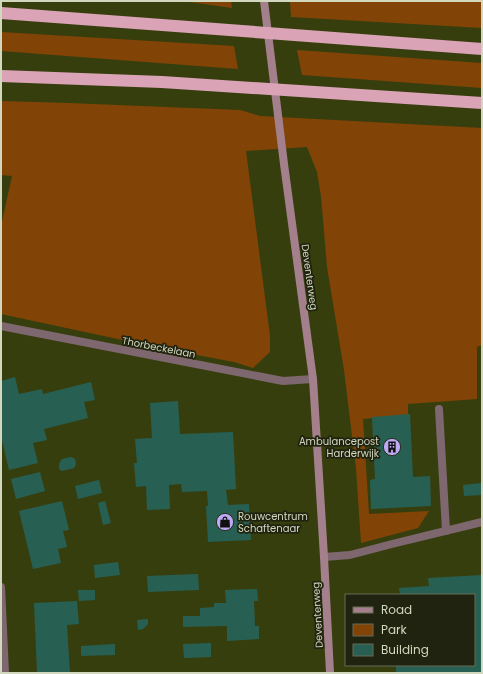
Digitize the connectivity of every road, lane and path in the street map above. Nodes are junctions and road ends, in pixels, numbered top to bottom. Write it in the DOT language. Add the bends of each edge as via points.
graph roads {
  1 [pos="264,1"];
  2 [pos="1,13"];
  3 [pos="482,49"];
  4 [pos="1,76"];
  5 [pos="482,103"];
  6 [pos="1,326"];
  7 [pos="313,379"];
  8 [pos="439,409"];
  9 [pos="482,522"];
  10 [pos="446,531"];
  11 [pos="324,557"];
  12 [pos="1,587"];
  13 [pos="5,673"];
  14 [pos="330,673"];
  1 -- 7 [label="main road, Deventerweg"];
  2 -- 3 [label="highway"];
  4 -- 5 [label="highway" via="162,82"];
  6 -- 7 [label="street, Thorbeckelaan" via="283,382"];
  7 -- 11 [label="main road, Deventerweg"];
  8 -- 10 [label="street"];
  9 -- 10 [label="street"];
  10 -- 11 [label="street" via="350,555"];
  11 -- 14 [label="main road, Deventerweg"];
  12 -- 13 [label="street"];
}
